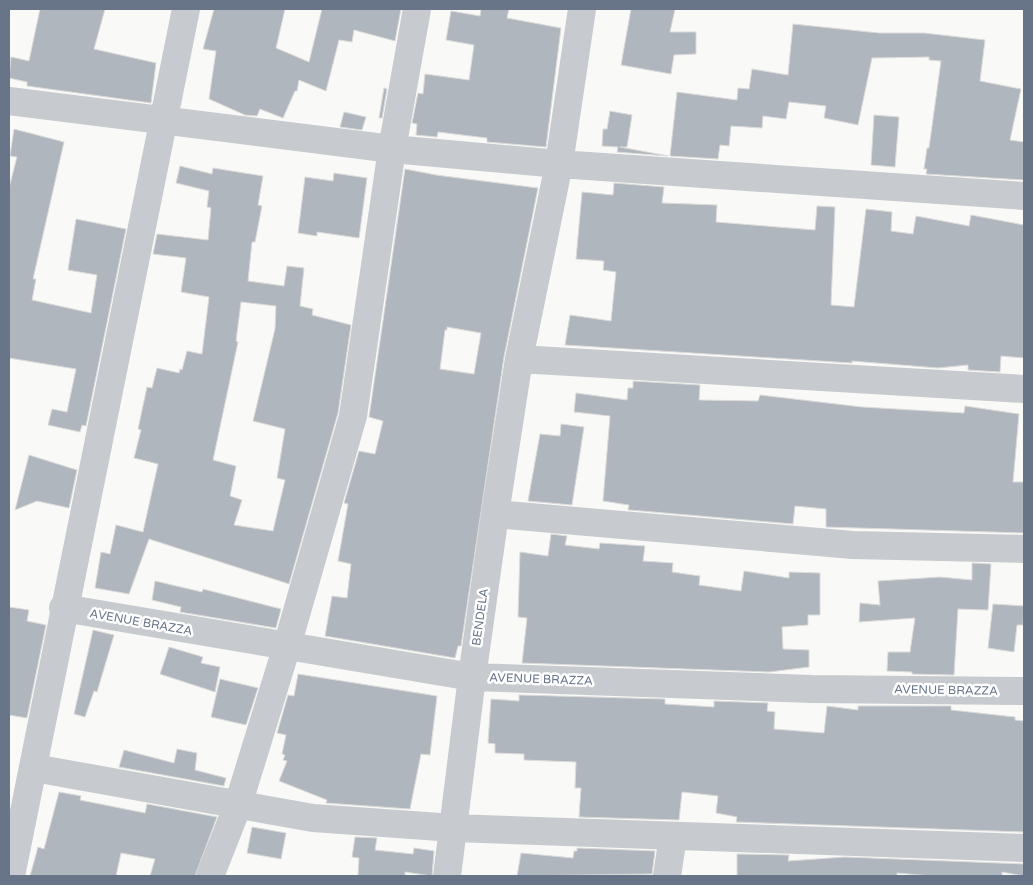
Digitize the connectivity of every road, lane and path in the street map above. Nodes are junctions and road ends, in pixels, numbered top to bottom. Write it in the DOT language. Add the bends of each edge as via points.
graph roads {
  1 [pos="186,9"];
  2 [pos="417,9"];
  3 [pos="582,9"];
  4 [pos="9,101"];
  5 [pos="164,121"];
  6 [pos="392,149"];
  7 [pos="558,164"];
  8 [pos="1024,196"];
  9 [pos="519,359"];
  10 [pos="1024,389"];
  11 [pos="495,514"];
  12 [pos="1024,549"];
  13 [pos="63,608"];
  14 [pos="287,646"];
  15 [pos="472,677"];
  16 [pos="1024,691"];
  17 [pos="34,768"];
  18 [pos="238,805"];
  19 [pos="454,828"];
  20 [pos="673,836"];
  21 [pos="1024,848"];
  22 [pos="11,876"];
  23 [pos="210,876"];
  24 [pos="447,876"];
  25 [pos="666,876"];
  1 -- 5 [label="street"];
  2 -- 6 [label="street"];
  3 -- 7 [label="street, BENDELA"];
  4 -- 5 [label="street"];
  5 -- 6 [label="street"];
  5 -- 13 [label="street"];
  6 -- 7 [label="street"];
  6 -- 14 [label="street" via="353,416"];
  7 -- 8 [label="street"];
  7 -- 9 [label="street, BENDELA"];
  9 -- 10 [label="street"];
  9 -- 11 [label="street, BENDELA"];
  11 -- 12 [label="street" via="853,545"];
  11 -- 15 [label="street, BENDELA"];
  13 -- 14 [label="street, AVENUE BRAZZA"];
  13 -- 17 [label="street"];
  14 -- 15 [label="street, AVENUE BRAZZA"];
  14 -- 18 [label="street"];
  15 -- 16 [label="street, AVENUE BRAZZA" via="812,689"];
  15 -- 19 [label="street, BENDELA"];
  17 -- 18 [label="street"];
  17 -- 22 [label="street"];
  18 -- 19 [label="street" via="313,818"];
  18 -- 23 [label="street"];
  19 -- 20 [label="street"];
  19 -- 24 [label="street, BENDELA"];
  20 -- 21 [label="street"];
  20 -- 25 [label="street"];
}
